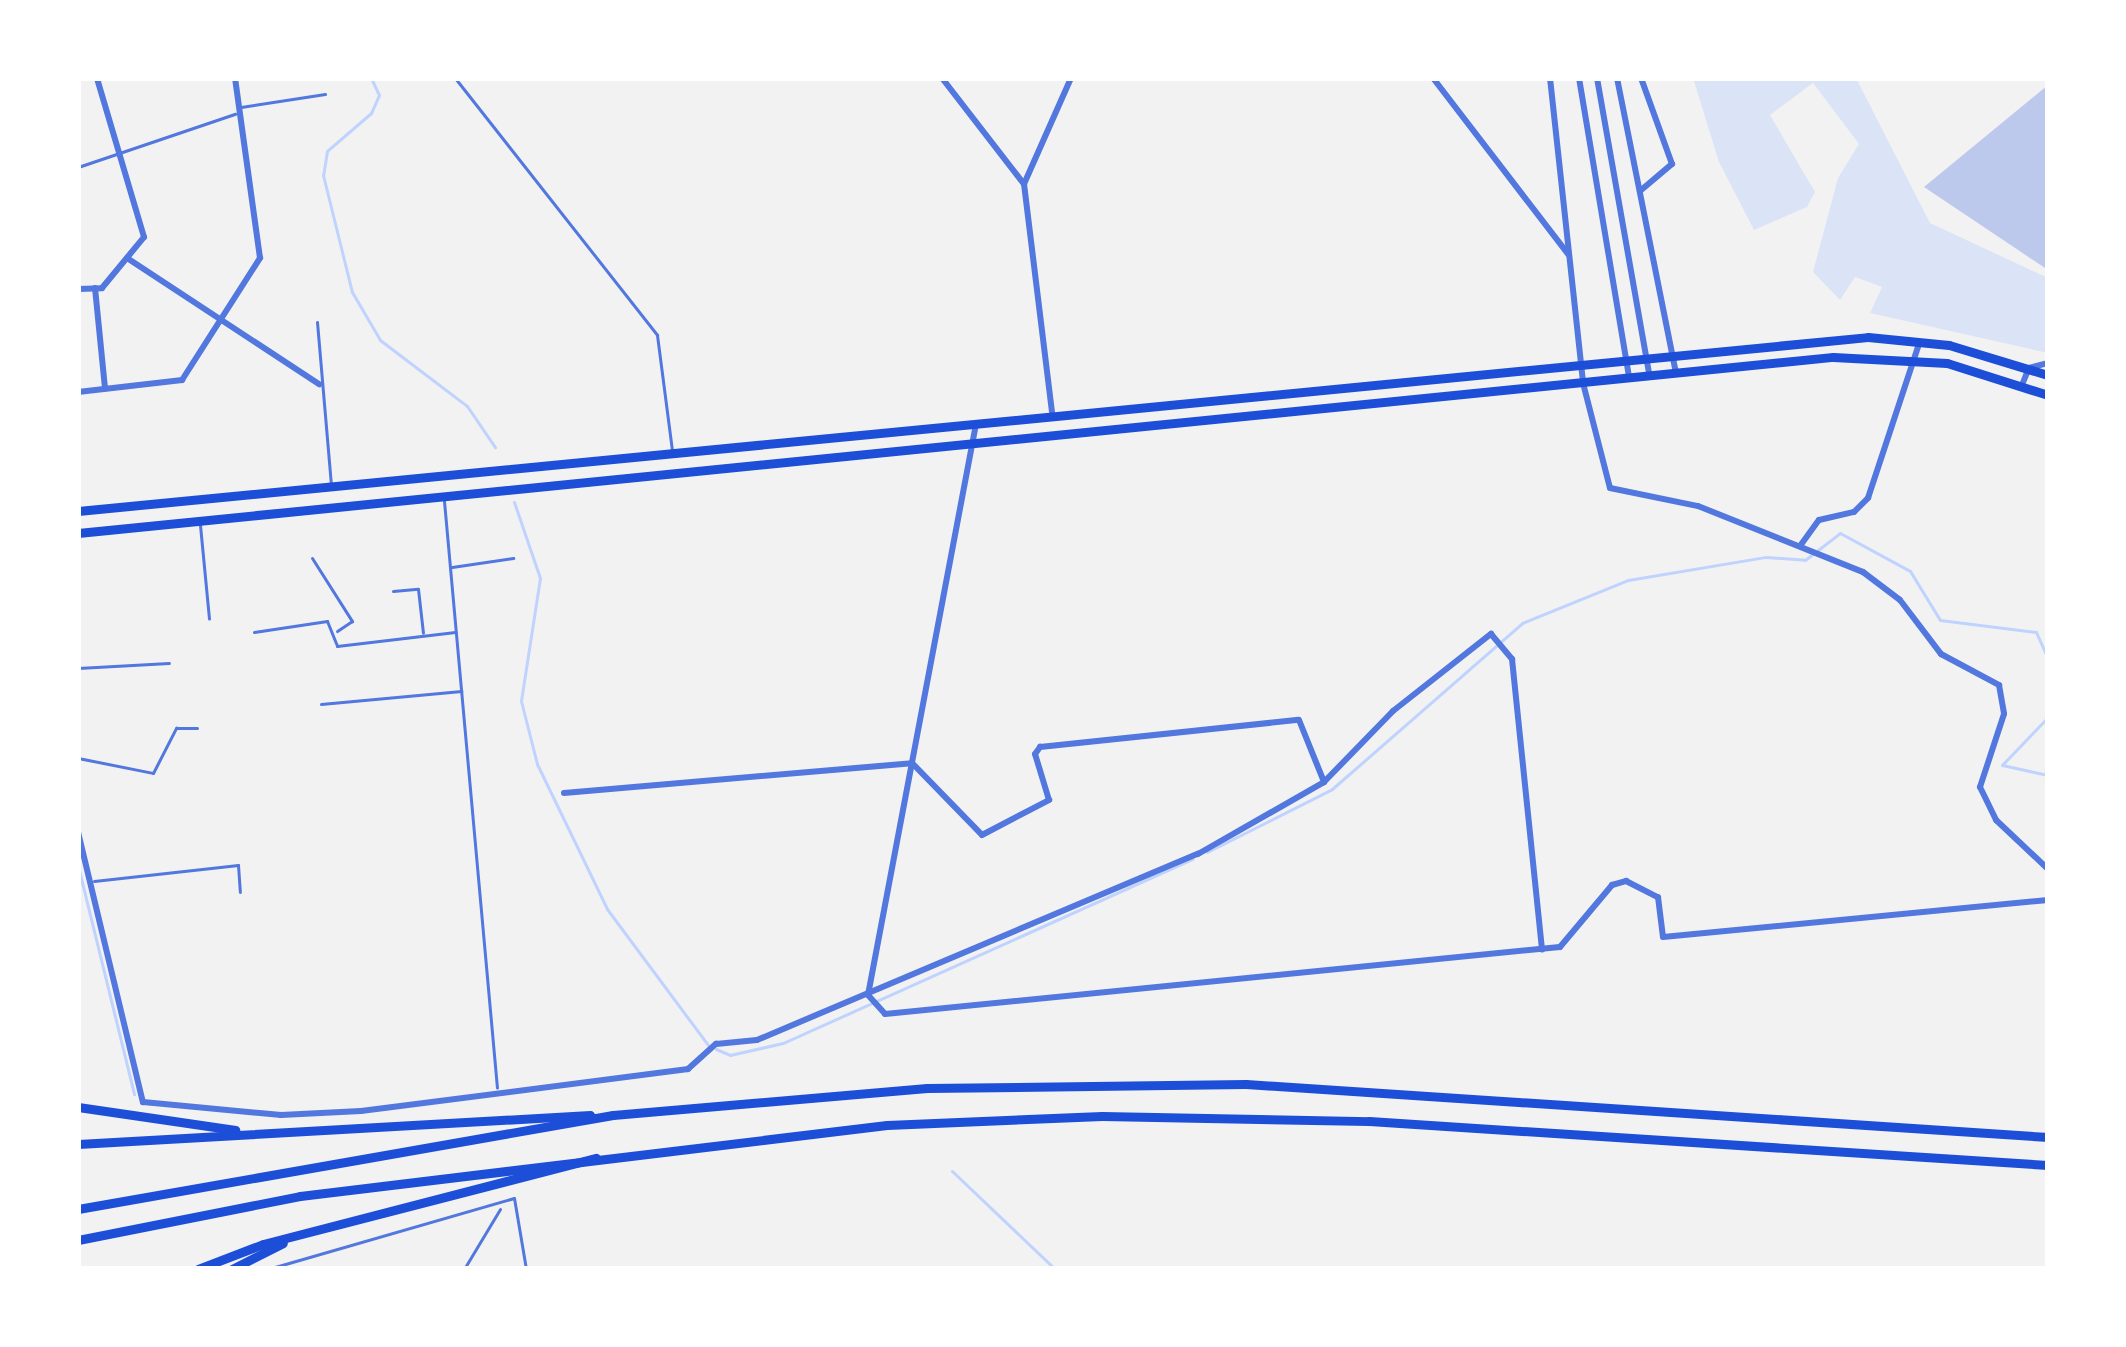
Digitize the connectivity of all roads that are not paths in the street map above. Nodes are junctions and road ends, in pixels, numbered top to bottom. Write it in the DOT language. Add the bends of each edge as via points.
graph roads {
  1 [pos="97,78"];
  2 [pos="235,78"];
  3 [pos="455,78"];
  4 [pos="942,78"];
  5 [pos="1070,78"];
  6 [pos="1432,78"];
  7 [pos="1550,78"];
  8 [pos="1579,78"];
  9 [pos="1597,78"];
  10 [pos="1617,78"];
  11 [pos="1641,78"];
  12 [pos="325,94"];
  13 [pos="239,110"];
  14 [pos="121,154"];
  15 [pos="78,167"];
  16 [pos="1024,184"];
  17 [pos="1640,190"];
  18 [pos="1570,256"];
  19 [pos="127,258"];
  20 [pos="95,288"];
  21 [pos="78,289"];
  22 [pos="220,322"];
  23 [pos="317,322"];
  24 [pos="1920,340"];
  25 [pos="1672,351"];
  26 [pos="1647,353"];
  27 [pos="1628,355"];
  28 [pos="1579,360"];
  29 [pos="1913,361"];
  30 [pos="2048,363"];
  31 [pos="2029,368"];
  32 [pos="1676,373"];
  33 [pos="2048,375"];
  34 [pos="1649,377"];
  35 [pos="1629,379"];
  36 [pos="1583,383"];
  37 [pos="320,384"];
  38 [pos="2022,386"];
  39 [pos="105,389"];
  40 [pos="78,392"];
  41 [pos="2048,395"];
  42 [pos="1052,412"];
  43 [pos="976,421"];
  44 [pos="1054,432"];
  45 [pos="976,440"];
  46 [pos="672,452"];
  47 [pos="442,475"];
  48 [pos="331,486"];
  49 [pos="443,495"];
  50 [pos="78,511"];
  51 [pos="200,520"];
  52 [pos="78,533"];
  53 [pos="1803,548"];
  54 [pos="312,558"];
  55 [pos="513,558"];
  56 [pos="450,567"];
  57 [pos="393,591"];
  58 [pos="208,619"];
  59 [pos="254,632"];
  60 [pos="336,632"];
  61 [pos="456,632"];
  62 [pos="423,635"];
  63 [pos="169,663"];
  64 [pos="78,668"];
  65 [pos="461,692"];
  66 [pos="321,704"];
  67 [pos="197,728"];
  68 [pos="78,758"];
  69 [pos="912,763"];
  70 [pos="1324,782"];
  71 [pos="564,793"];
  72 [pos="78,837"];
  73 [pos="2048,869"];
  74 [pos="94,881"];
  75 [pos="240,892"];
  76 [pos="2048,900"];
  77 [pos="1542,949"];
  78 [pos="868,995"];
  79 [pos="497,1088"];
  80 [pos="78,1107"];
  81 [pos="614,1115"];
  82 [pos="313,1132"];
  83 [pos="2048,1137"];
  84 [pos="78,1144"];
  85 [pos="601,1155"];
  86 [pos="2048,1166"];
  87 [pos="503,1206"];
  88 [pos="78,1209"];
  89 [pos="293,1238"];
  90 [pos="78,1240"];
  91 [pos="198,1269"];
  92 [pos="232,1269"];
  93 [pos="268,1269"];
  94 [pos="464,1269"];
  95 [pos="526,1269"];
  1 -- 14 [label="street"];
  2 -- 13 [label="street"];
  3 -- 46 [label="lane" via="657,335"];
  4 -- 16 [label="street"];
  5 -- 16 [label="street"];
  6 -- 18 [label="street"];
  7 -- 18 [label="street"];
  8 -- 27 [label="street"];
  9 -- 26 [label="street"];
  10 -- 17 [label="street"];
  11 -- 17 [label="street" via="1672,164"];
  12 -- 13 [label="lane"];
  13 -- 14 [label="lane"];
  13 -- 22 [label="street" via="260,258"];
  14 -- 15 [label="lane"];
  14 -- 19 [label="street" via="144,237"];
  16 -- 42 [label="street"];
  17 -- 25 [label="street"];
  18 -- 28 [label="street"];
  19 -- 20 [label="street"];
  19 -- 22 [label="street"];
  20 -- 21 [label="street"];
  20 -- 39 [label="street"];
  22 -- 37 [label="street"];
  22 -- 39 [label="street" via="182,380"];
  23 -- 37 [label="lane"];
  24 -- 25 [label="main road"];
  24 -- 29 [label="street"];
  24 -- 31 [label="main road"];
  25 -- 26 [label="main road"];
  25 -- 32 [label="street"];
  26 -- 27 [label="main road"];
  26 -- 34 [label="street"];
  27 -- 28 [label="main road"];
  27 -- 35 [label="street"];
  28 -- 36 [label="street"];
  28 -- 42 [label="main road"];
  29 -- 32 [label="main road" via="1833,357"];
  29 -- 38 [label="main road"];
  29 -- 53 [label="street" via="1868,498 1854,512 1819,520"];
  30 -- 31 [label="street"];
  31 -- 33 [label="main road"];
  31 -- 38 [label="street"];
  32 -- 34 [label="main road"];
  34 -- 35 [label="main road"];
  35 -- 36 [label="main road"];
  36 -- 44 [label="main road"];
  36 -- 53 [label="street" via="1610,488 1698,506"];
  37 -- 48 [label="lane"];
  38 -- 41 [label="main road"];
  39 -- 40 [label="street"];
  42 -- 43 [label="main road"];
  42 -- 44 [label="main road"];
  43 -- 45 [label="street"];
  43 -- 46 [label="main road"];
  44 -- 45 [label="main road"];
  45 -- 49 [label="main road"];
  45 -- 69 [label="street"];
  46 -- 47 [label="main road"];
  47 -- 48 [label="main road"];
  47 -- 49 [label="lane"];
  48 -- 50 [label="main road"];
  49 -- 51 [label="main road"];
  49 -- 56 [label="lane"];
  51 -- 52 [label="main road"];
  51 -- 58 [label="lane"];
  53 -- 73 [label="street" via="1883,586 1941,653 1999,685 2004,714 1979,787 1996,820"];
  54 -- 60 [label="lane" via="352,621"];
  55 -- 56 [label="lane"];
  56 -- 61 [label="lane"];
  57 -- 62 [label="lane" via="418,589"];
  59 -- 60 [label="lane" via="326,622"];
  60 -- 62 [label="lane" via="337,646"];
  61 -- 62 [label="lane"];
  61 -- 65 [label="lane"];
  63 -- 64 [label="lane"];
  65 -- 66 [label="lane"];
  65 -- 79 [label="lane"];
  67 -- 68 [label="lane" via="176,728 153,772"];
  69 -- 70 [label="street" via="982,835 1049,800 1035,754 1040,746 1299,720"];
  69 -- 71 [label="street"];
  69 -- 78 [label="street"];
  70 -- 77 [label="street" via="1393,710 1497,636"];
  70 -- 78 [label="street" via="1114,895"];
  72 -- 74 [label="street"];
  74 -- 75 [label="lane" via="238,866"];
  74 -- 79 [label="street" via="143,1102 281,1115 402,1107"];
  76 -- 77 [label="street" via="1663,937 1658,897 1626,881 1612,885 1567,943"];
  77 -- 78 [label="street" via="885,1014"];
  78 -- 79 [label="street" via="757,1040 716,1044 688,1069"];
  80 -- 82 [label="main road" via="152,1124"];
  81 -- 82 [label="main road"];
  81 -- 83 [label="main road" via="927,1088 1246,1084"];
  81 -- 88 [label="main road"];
  82 -- 84 [label="main road"];
  85 -- 86 [label="main road" via="887,1124 1145,1117 1369,1121"];
  85 -- 89 [label="main road" via="581,1167"];
  85 -- 90 [label="main road" via="300,1196"];
  87 -- 93 [label="lane" via="430,1218"];
  87 -- 94 [label="lane"];
  87 -- 95 [label="lane" via="514,1198"];
  89 -- 91 [label="main road"];
  89 -- 92 [label="main road"];
}
